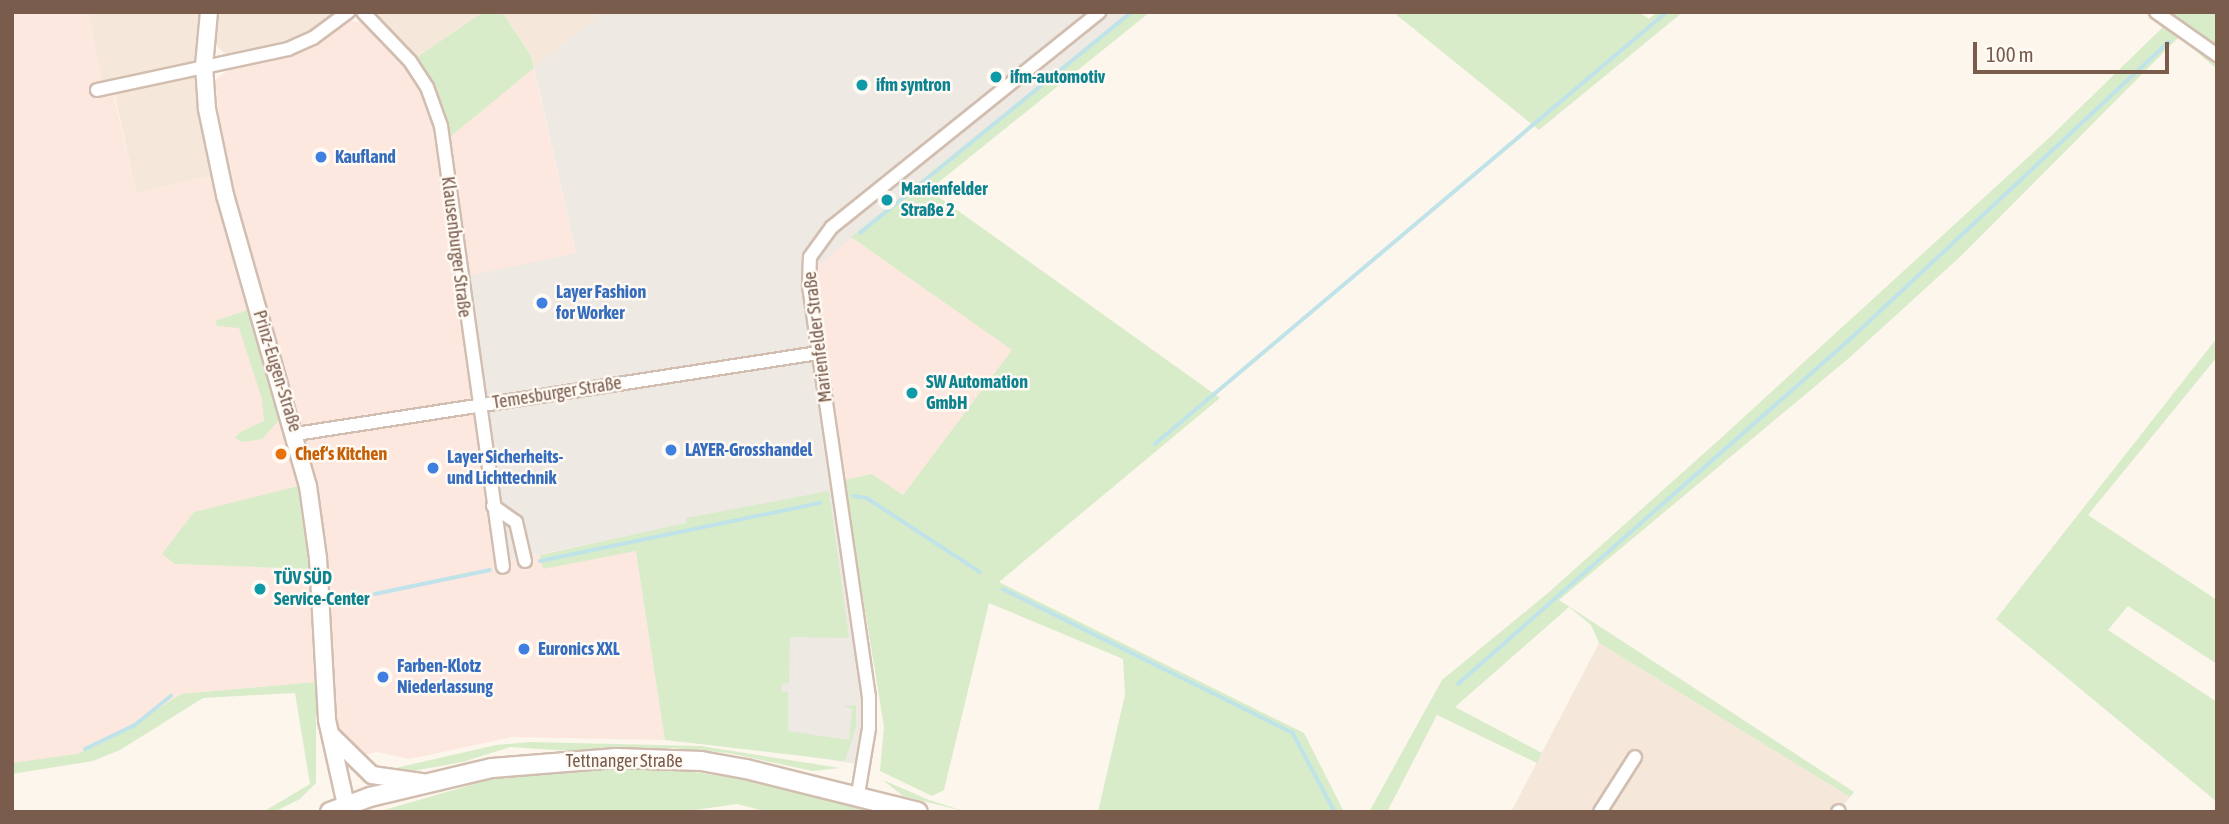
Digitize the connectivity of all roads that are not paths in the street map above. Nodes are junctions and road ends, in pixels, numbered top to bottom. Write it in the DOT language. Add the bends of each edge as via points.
graph roads {
  1 [pos="209,12"];
  2 [pos="348,12"];
  3 [pos="363,12"];
  4 [pos="1099,12"];
  5 [pos="2156,12"];
  6 [pos="2217,55"];
  7 [pos="204,66"];
  8 [pos="97,90"];
  9 [pos="818,353"];
  10 [pos="478,406"];
  11 [pos="296,434"];
  12 [pos="493,506"];
  13 [pos="525,561"];
  14 [pos="503,567"];
  15 [pos="330,734"];
  16 [pos="1635,757"];
  17 [pos="425,783"];
  18 [pos="858,794"];
  19 [pos="338,808"];
  20 [pos="918,812"];
  21 [pos="1600,812"];
  1 -- 7 [label="street, Prinz-Eugen-Straße"];
  2 -- 7 [label="street" via="313,38 288,49"];
  3 -- 10 [label="street, Klausenburger Straße" via="410,61 435,106"];
  4 -- 9 [label="street, Marienfelder Straße" via="818,242 808,274"];
  5 -- 6 [label="street"];
  7 -- 8 [label="street"];
  7 -- 11 [label="street, Prinz-Eugen-Straße" via="225,195"];
  9 -- 10 [label="street, Temesburger Straße"];
  9 -- 18 [label="street, Marienfelder Straße" via="869,697"];
  10 -- 11 [label="street, Temesburger Straße"];
  10 -- 12 [label="street, Klausenburger Straße"];
  11 -- 15 [label="street, Prinz-Eugen-Straße" via="318,558"];
  12 -- 13 [label="street" via="516,522"];
  12 -- 14 [label="street, Klausenburger Straße"];
  15 -- 17 [label="street" via="372,775"];
  15 -- 19 [label="street, Prinz-Eugen-Straße"];
  16 -- 21 [label="street"];
  17 -- 18 [label="main road, Tettnanger Straße" via="539,762 659,759 746,769"];
  17 -- 19 [label="main road, Tettnanger Straße"];
  18 -- 20 [label="main road, Tettnanger Straße"];
}
